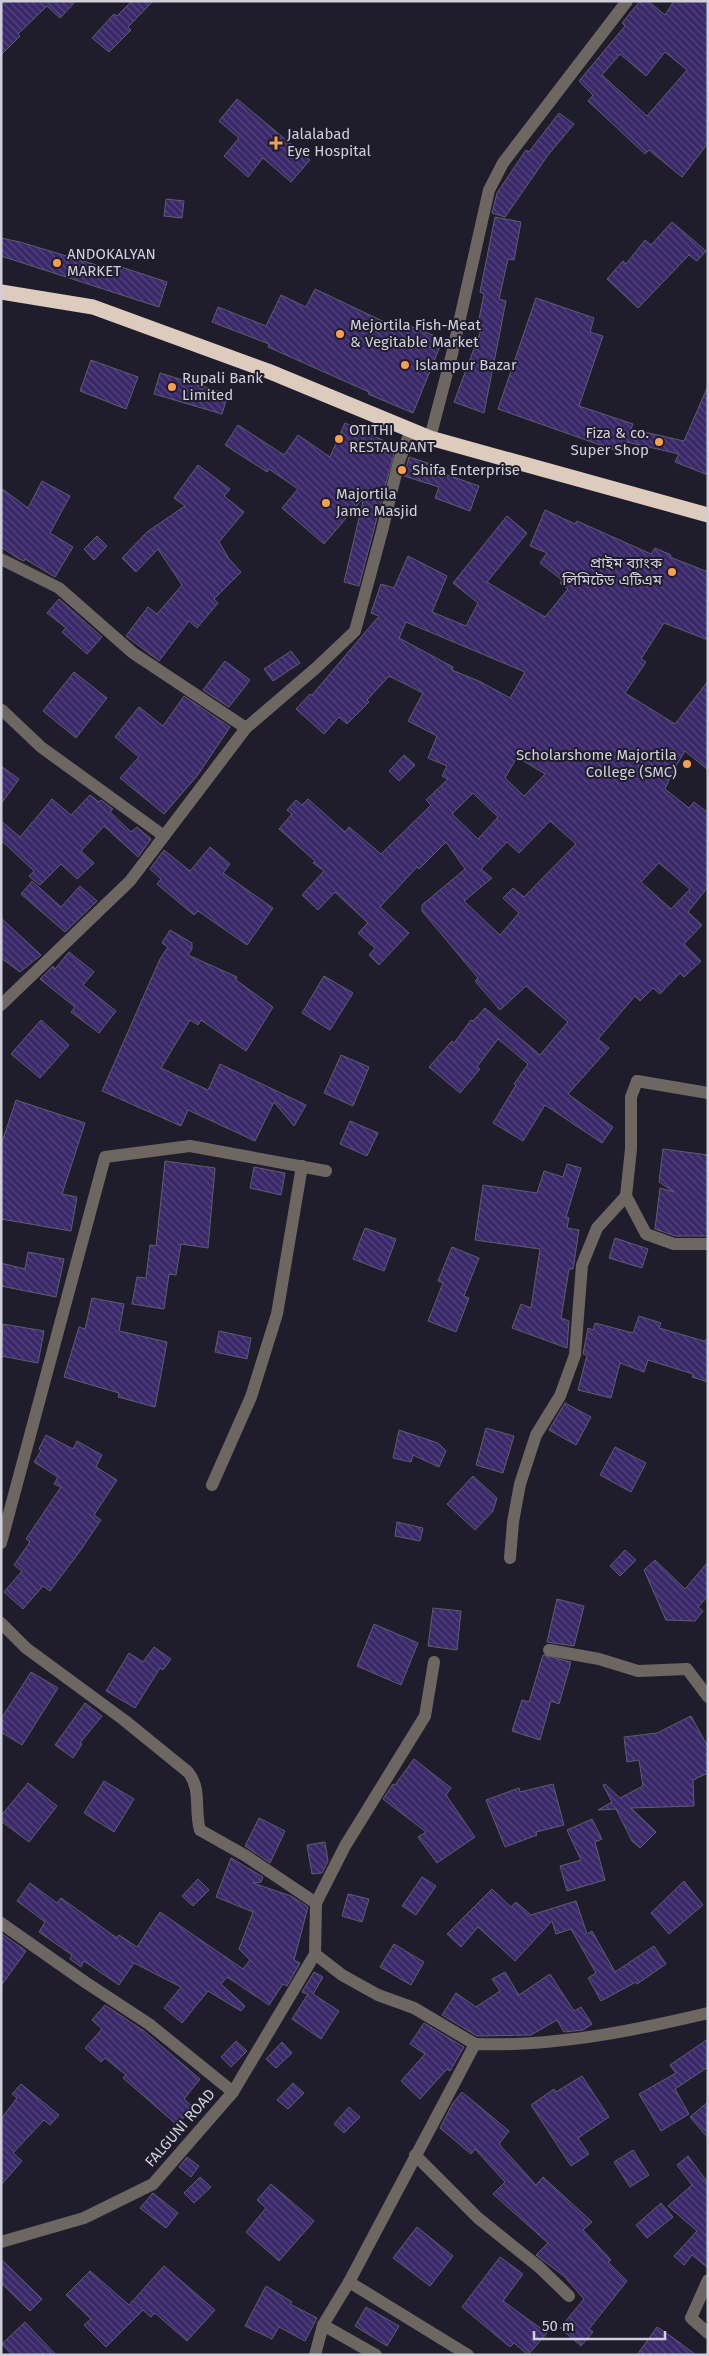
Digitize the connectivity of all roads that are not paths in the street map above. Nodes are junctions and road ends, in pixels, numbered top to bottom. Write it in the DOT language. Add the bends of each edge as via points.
graph roads {
  1 [pos="627,1"];
  2 [pos="1,292"];
  3 [pos="411,430"];
  4 [pos="430,438"];
  5 [pos="708,515"];
  6 [pos="1,558"];
  7 [pos="2,710"];
  8 [pos="246,728"];
  9 [pos="164,836"];
  10 [pos="1,1005"];
  11 [pos="708,1093"];
  12 [pos="302,1166"];
  13 [pos="326,1170"];
  14 [pos="626,1196"];
  15 [pos="708,1244"];
  16 [pos="212,1485"];
  17 [pos="1,1543"];
  18 [pos="510,1558"];
  19 [pos="1,1623"];
  20 [pos="549,1650"];
  21 [pos="434,1662"];
  22 [pos="708,1697"];
  23 [pos="316,1903"];
  24 [pos="1,1923"];
  25 [pos="315,1954"];
  26 [pos="708,2013"];
  27 [pos="475,2044"];
  28 [pos="233,2092"];
  29 [pos="415,2155"];
  30 [pos="1,2242"];
  31 [pos="708,2280"];
  32 [pos="349,2282"];
  33 [pos="569,2296"];
  34 [pos="324,2325"];
  35 [pos="708,2332"];
  36 [pos="315,2355"];
  37 [pos="376,2355"];
  38 [pos="468,2355"];
  1 -- 4 [label="street" via="504,163 489,190"];
  2 -- 3 [label="highway" via="93,306 268,371"];
  3 -- 4 [label="highway"];
  3 -- 8 [label="street" via="399,461 355,630"];
  4 -- 5 [label="highway"];
  6 -- 8 [label="street" via="59,588 133,653"];
  7 -- 9 [label="street" via="41,747"];
  8 -- 9 [label="street"];
  9 -- 10 [label="street" via="130,881"];
  11 -- 14 [label="street" via="637,1081 631,1097 631,1149"];
  12 -- 13 [label="street"];
  12 -- 16 [label="street" via="277,1314 251,1397"];
  12 -- 17 [label="street" via="190,1146 105,1157"];
  14 -- 15 [label="street" via="646,1234 674,1244"];
  14 -- 18 [label="street" via="597,1228 582,1265 574,1355 560,1396 536,1436 520,1484"];
  19 -- 23 [label="street" via="26,1648 188,1772 197,1790 200,1830"];
  20 -- 22 [label="street" via="599,1659 638,1671 687,1669"];
  21 -- 23 [label="street" via="425,1716 345,1846"];
  23 -- 25 [label="street"];
  24 -- 28 [label="street" via="149,2024"];
  25 -- 27 [label="street" via="342,1975 378,1995 414,2008"];
  25 -- 28 [label="street, FALGUNI ROAD"];
  26 -- 27 [label="street" via="631,2032 515,2045"];
  27 -- 29 [label="street"];
  28 -- 30 [label="street, FALGUNI ROAD" via="153,2184 84,2218"];
  29 -- 32 [label="street"];
  29 -- 33 [label="street" via="478,2218"];
  31 -- 35 [label="street" via="691,2318"];
  32 -- 34 [label="street"];
  32 -- 38 [label="street"];
  34 -- 36 [label="street"];
  34 -- 37 [label="street"];
}
